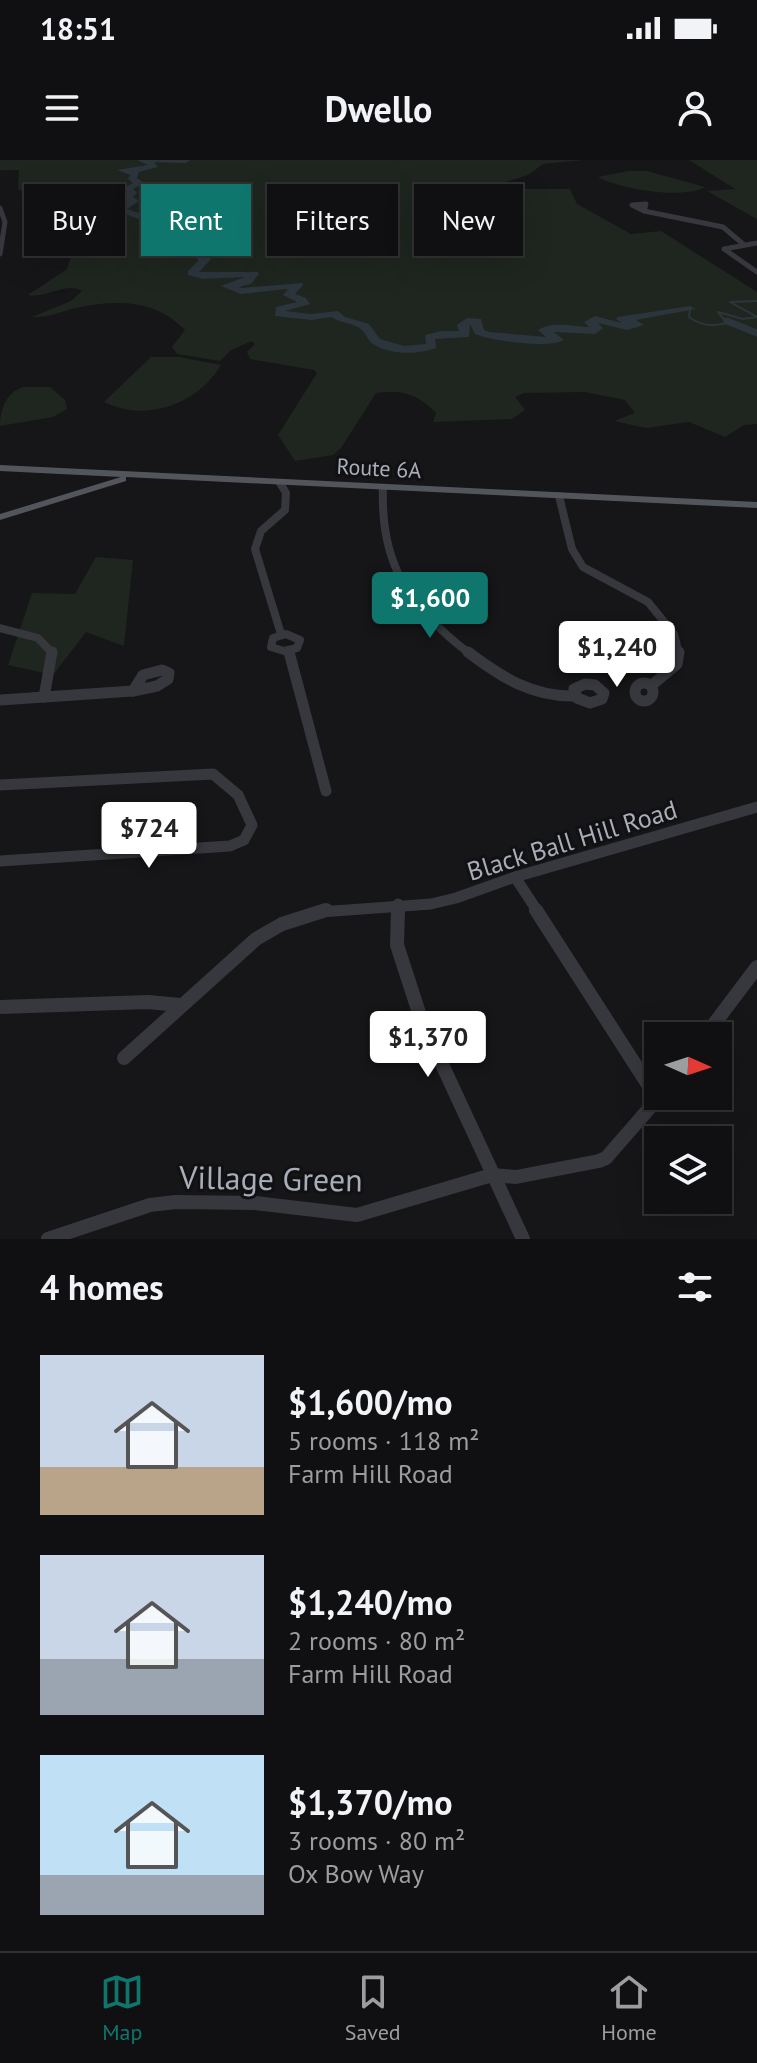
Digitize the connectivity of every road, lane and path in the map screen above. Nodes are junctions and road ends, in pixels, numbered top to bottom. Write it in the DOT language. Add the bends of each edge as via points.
graph roads {
  1 [pos="0,208"];
  2 [pos="644,211"];
  3 [pos="0,235"];
  4 [pos="757,243"];
  5 [pos="743,244"];
  6 [pos="0,254"];
  7 [pos="757,272"];
  8 [pos="0,468"];
  9 [pos="133,476"];
  10 [pos="280,483"];
  11 [pos="383,488"];
  12 [pos="559,496"];
  13 [pos="757,505"];
  14 [pos="0,517"];
  15 [pos="0,628"];
  16 [pos="281,634"];
  17 [pos="289,651"];
  18 [pos="652,685"];
  19 [pos="133,691"];
  20 [pos="575,696"];
  21 [pos="44,697"];
  22 [pos="0,700"];
  23 [pos="0,785"];
  24 [pos="326,791"];
  25 [pos="757,807"];
  26 [pos="0,861"];
  27 [pos="515,877"];
  28 [pos="398,904"];
  29 [pos="757,967"];
  30 [pos="180,1005"];
  31 [pos="0,1007"];
  32 [pos="716,1022"];
  33 [pos="124,1058"];
  34 [pos="644,1078"];
  35 [pos="646,1110"];
  36 [pos="492,1175"];
  37 [pos="48,1239"];
  38 [pos="523,1239"];
  1 -- 3 [label="street" via="5,222"];
  2 -- 5 [label="street" via="719,226"];
  3 -- 6 [label="street"];
  4 -- 5 [label="street"];
  5 -- 7 [label="street" via="724,249"];
  8 -- 9 [label="main road, Route 6A"];
  9 -- 10 [label="main road, Route 6A"];
  9 -- 14 [label="main road"];
  10 -- 11 [label="main road, Route 6A"];
  10 -- 16 [label="street" via="286,493 285,510 261,531 255,549"];
  11 -- 12 [label="main road, Route 6A"];
  11 -- 20 [label="street" via="383,535 389,558 431,618 468,651 524,687 557,699"];
  12 -- 13 [label="main road, Route 6A"];
  12 -- 18 [label="street" via="572,549 583,567 648,602 674,634 677,664"];
  15 -- 21 [label="street" via="51,648"];
  16 -- 17 [label="street" via="270,644"];
  16 -- 17 [label="street" via="300,640"];
  17 -- 24 [label="street"];
  19 -- 21 [label="street"];
  21 -- 22 [label="street"];
  23 -- 26 [label="street" via="213,774 225,779 251,820 246,838 230,846"];
  25 -- 27 [label="street, Black Ball Hill Road"];
  27 -- 28 [label="street, Black Ball Hill Road" via="448,900"];
  27 -- 34 [label="street"];
  28 -- 30 [label="street, Black Ball Hill Road" via="331,909 282,924 256,939"];
  28 -- 36 [label="street" via="397,945 421,1019"];
  29 -- 32 [label="street"];
  30 -- 31 [label="street"];
  30 -- 33 [label="street, Black Ball Hill Road"];
  35 -- 36 [label="street, Village Green" via="606,1158 516,1177"];
  36 -- 37 [label="street, Village Green" via="357,1215 255,1203 176,1202 150,1205"];
  36 -- 38 [label="street"];
}
